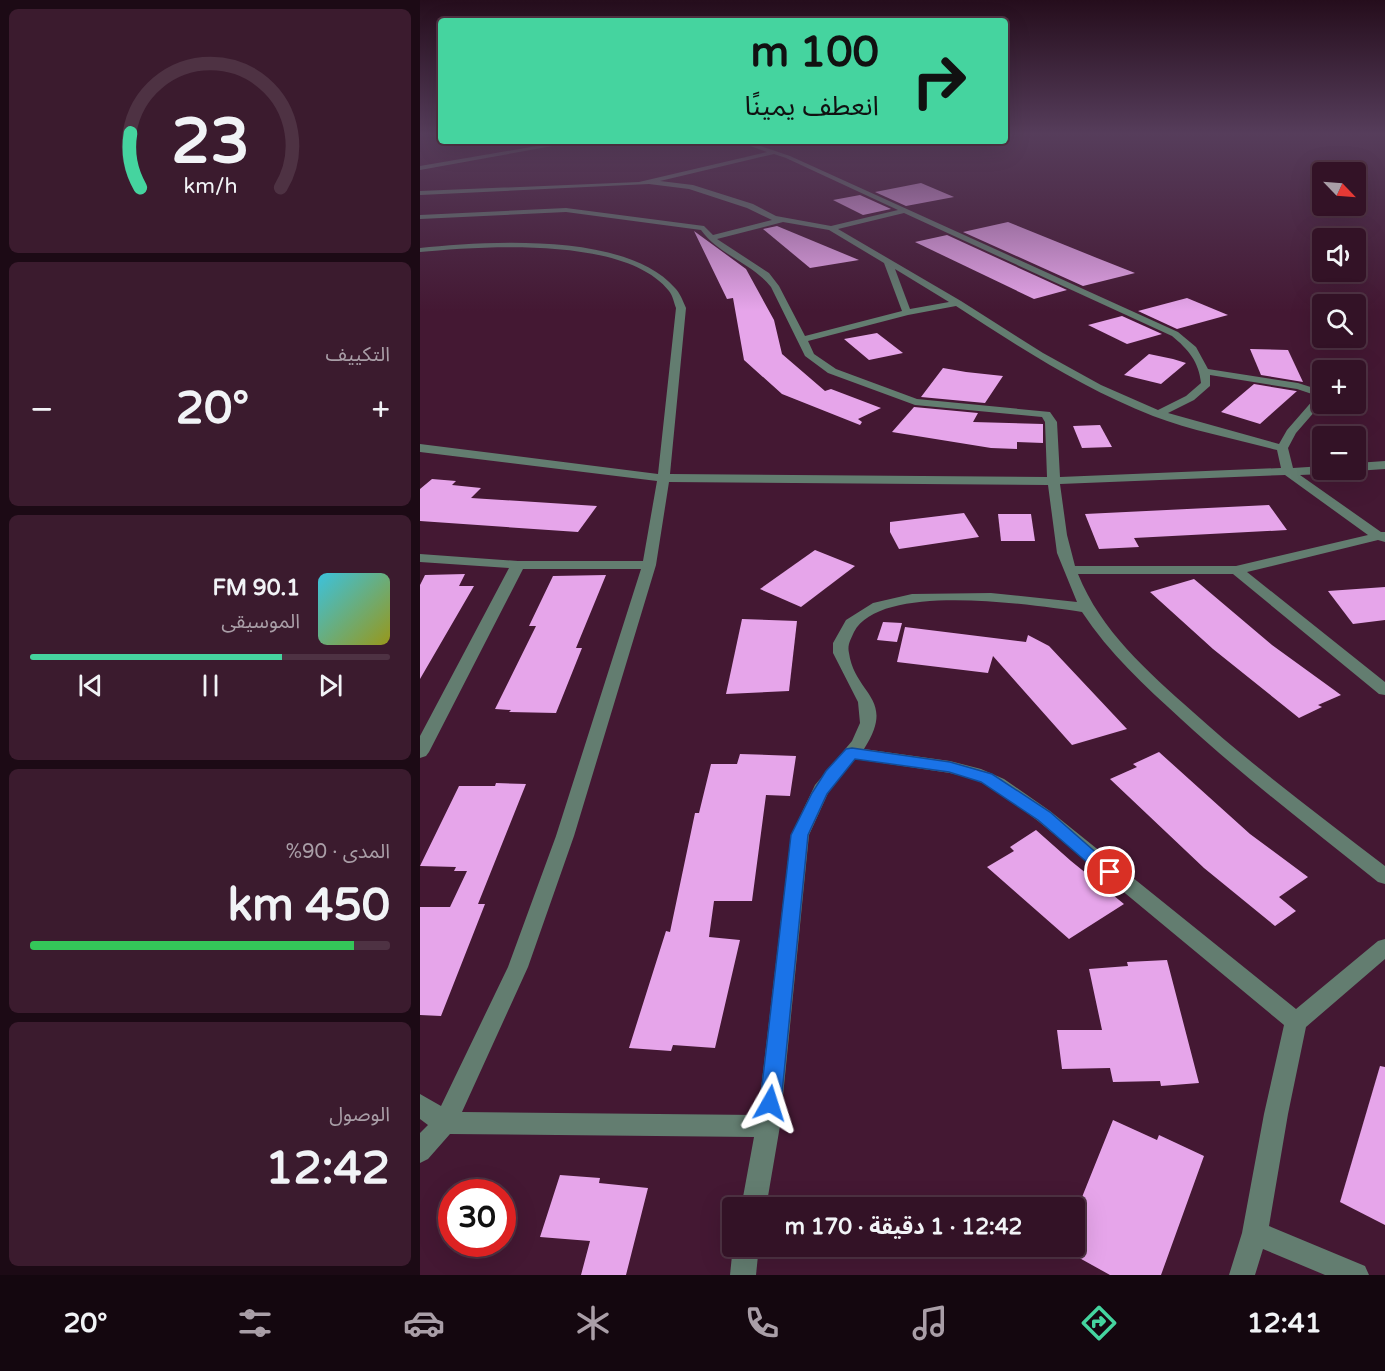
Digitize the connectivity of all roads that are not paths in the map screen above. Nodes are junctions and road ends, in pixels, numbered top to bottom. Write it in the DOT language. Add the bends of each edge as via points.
graph roads {
  1 [pos="551,192"];
  2 [pos="704,192"];
  3 [pos="868,192"];
  4 [pos="423,206"];
  5 [pos="907,210"];
  6 [pos="781,220"];
  7 [pos="831,228"];
  8 [pos="711,238"];
  9 [pos="420,250"];
  10 [pos="887,260"];
  11 [pos="958,303"];
  12 [pos="907,312"];
  13 [pos="801,340"];
  14 [pos="1205,370"];
  15 [pos="1158,414"];
  16 [pos="420,448"];
  17 [pos="1282,448"];
  18 [pos="1385,465"];
  19 [pos="1366,466"];
  20 [pos="1312,471"];
  21 [pos="1288,472"];
  22 [pos="664,477"];
  23 [pos="1053,481"];
  24 [pos="1382,536"];
  25 [pos="420,558"];
  26 [pos="518,565"];
  27 [pos="649,565"];
  28 [pos="1070,570"];
  29 [pos="1236,570"];
  30 [pos="1088,608"];
  31 [pos="1385,690"];
  32 [pos="420,752"];
  33 [pos="852,753"];
  34 [pos="1385,877"];
  35 [pos="1385,947"];
  36 [pos="1296,1022"];
  37 [pos="420,1105"];
  38 [pos="445,1123"];
  39 [pos="768,1126"];
  40 [pos="420,1151"];
  41 [pos="755,1197"];
  42 [pos="1255,1233"];
  43 [pos="745,1257"];
  44 [pos="743,1275"];
  45 [pos="1242,1275"];
  46 [pos="1356,1275"];
  1 -- 4 [label="street"];
  2 -- 6 [label="street"];
  3 -- 5 [label="street"];
  4 -- 8 [label="street" via="566,210 704,228"];
  5 -- 7 [label="street"];
  5 -- 14 [label="street" via="1157,324 1186,342"];
  6 -- 7 [label="street"];
  6 -- 8 [label="street"];
  7 -- 10 [label="street"];
  8 -- 13 [label="street" via="776,286"];
  9 -- 22 [label="street" via="505,244 553,246 618,259 651,271 672,288 681,308"];
  10 -- 11 [label="street"];
  10 -- 12 [label="street"];
  11 -- 12 [label="street"];
  11 -- 15 [label="street" via="1039,355"];
  12 -- 13 [label="street"];
  13 -- 23 [label="street" via="810,356 832,371 915,402 1046,414 1051,422"];
  14 -- 15 [label="street" via="1206,384 1200,391"];
  14 -- 17 [label="street" via="1305,388 1319,395 1320,399"];
  15 -- 17 [label="street"];
  16 -- 22 [label="street"];
  17 -- 21 [label="street"];
  18 -- 19 [label="street"];
  20 -- 21 [label="street"];
  21 -- 23 [label="street"];
  21 -- 24 [label="street"];
  22 -- 23 [label="street"];
  22 -- 27 [label="street"];
  23 -- 28 [label="street"];
  24 -- 29 [label="street"];
  25 -- 26 [label="street"];
  26 -- 27 [label="street"];
  26 -- 32 [label="street"];
  27 -- 38 [label="street" via="566,836 522,956"];
  28 -- 29 [label="street"];
  28 -- 30 [label="street"];
  29 -- 31 [label="street"];
  30 -- 33 [label="street" via="943,595 900,599 860,616 847,628 841,642 842,659 867,704 868,713 864,735"];
  30 -- 34 [label="street" via="1117,650 1215,743"];
  33 -- 36 [label="street" via="950,767 998,783 1044,816"];
  33 -- 39 [label="street" via="831,774 800,835"];
  35 -- 36 [label="street"];
  36 -- 42 [label="street"];
  37 -- 38 [label="street"];
  38 -- 39 [label="street"];
  38 -- 40 [label="street"];
  39 -- 41 [label="street"];
  42 -- 45 [label="street"];
  42 -- 46 [label="street"];
  43 -- 44 [label="street"];
}
